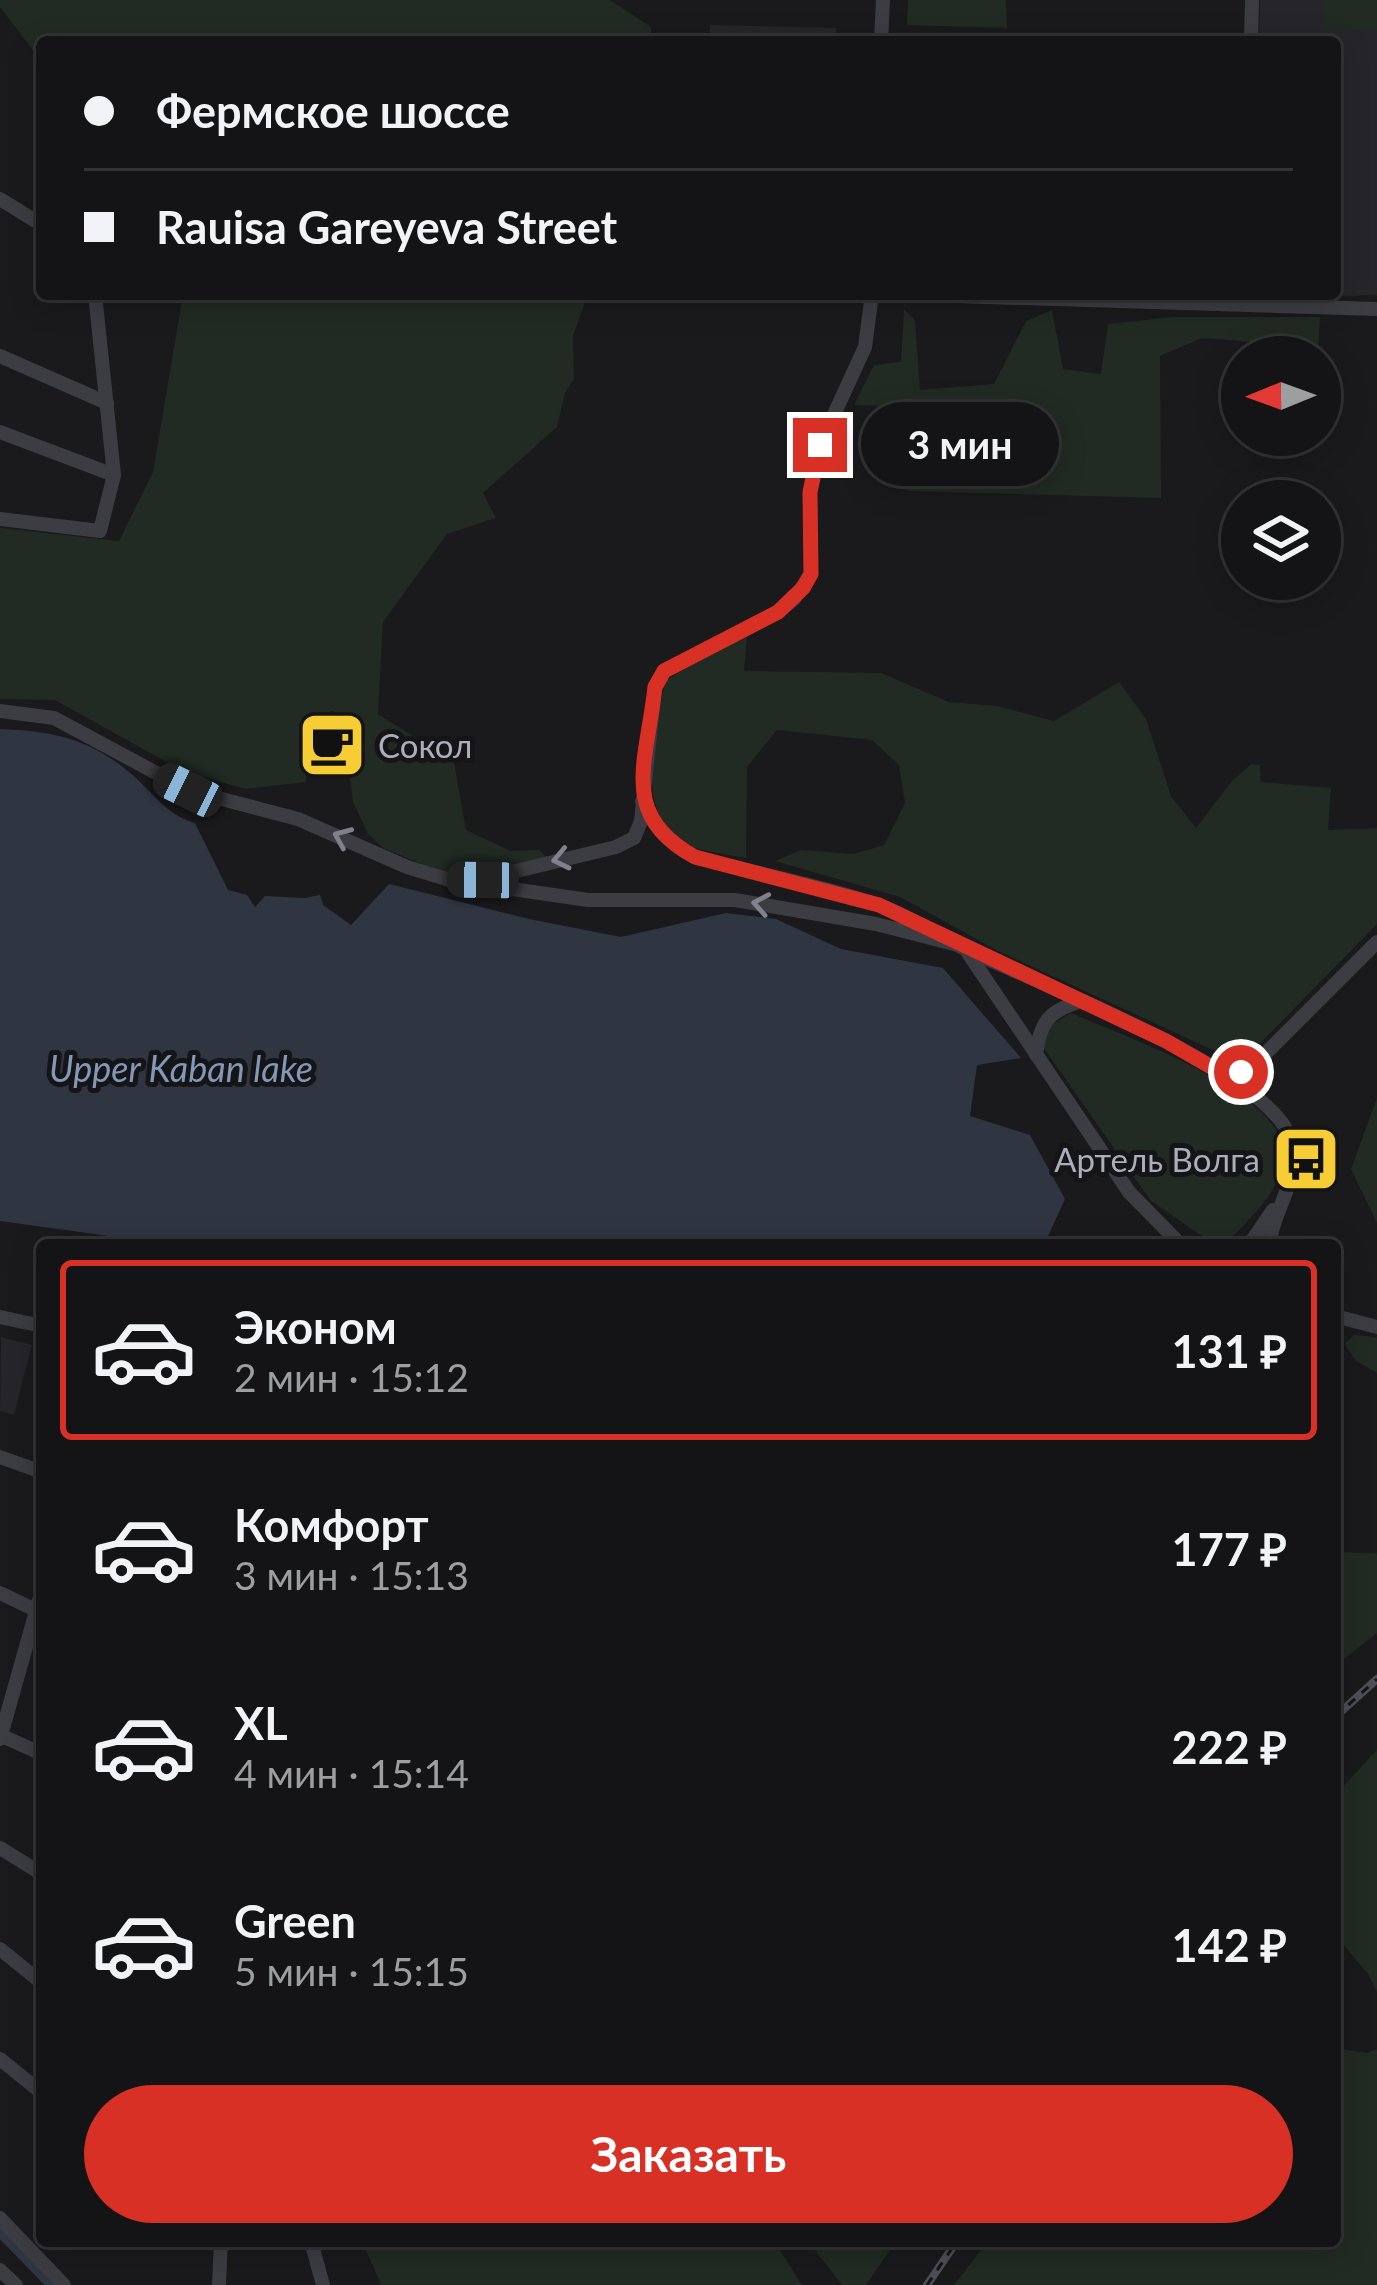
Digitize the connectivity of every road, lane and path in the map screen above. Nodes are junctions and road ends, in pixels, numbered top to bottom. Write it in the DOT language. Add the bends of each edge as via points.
graph roads {
  1 [pos="883,0"];
  2 [pos="1252,0"];
  3 [pos="881,36"];
  4 [pos="1251,36"];
  5 [pos="0,199"];
  6 [pos="36,221"];
  7 [pos="96,300"];
  8 [pos="871,300"];
  9 [pos="1257,300"];
  10 [pos="1377,309"];
  11 [pos="0,356"];
  12 [pos="106,403"];
  13 [pos="0,432"];
  14 [pos="114,475"];
  15 [pos="0,519"];
  16 [pos="0,711"];
  17 [pos="642,801"];
  18 [pos="450,880"];
  19 [pos="1377,942"];
  20 [pos="962,947"];
  21 [pos="1079,1002"];
  22 [pos="1266,1053"];
  23 [pos="1036,1054"];
  24 [pos="1225,1075"];
  25 [pos="1261,1099"];
  26 [pos="1281,1201"];
  27 [pos="1175,1239"];
  28 [pos="1253,1239"];
  29 [pos="1272,1239"];
  30 [pos="0,1317"];
  31 [pos="1341,1318"];
  32 [pos="36,1325"];
  33 [pos="1377,1327"];
  34 [pos="0,1457"];
  35 [pos="36,1470"];
  36 [pos="0,1593"];
  37 [pos="36,1611"];
  38 [pos="36,1622"];
  39 [pos="1,1736"];
  40 [pos="36,1751"];
  41 [pos="0,1848"];
  42 [pos="36,1870"];
  43 [pos="0,1949"];
  44 [pos="36,1978"];
  45 [pos="0,2059"];
  46 [pos="36,2088"];
  47 [pos="0,2218"];
  48 [pos="221,2247"];
  49 [pos="313,2247"];
  50 [pos="0,2270"];
  51 [pos="16,2285"];
  52 [pos="64,2285"];
  53 [pos="219,2285"];
  54 [pos="323,2285"];
  1 -- 3 [label="street"];
  2 -- 4 [label="street"];
  5 -- 6 [label="street"];
  7 -- 12 [label="street"];
  8 -- 17 [label="street" via="865,347 820,445 810,492 811,574 778,612 664,671 655,687"];
  9 -- 10 [label="street"];
  11 -- 12 [label="street"];
  12 -- 14 [label="street"];
  13 -- 14 [label="street"];
  14 -- 15 [label="street" via="100,531"];
  18 -- 16 [label="street, one-way" via="298,818 188,790 54,718"];
  17 -- 18 [label="street, one-way" via="634,838 616,847 483,880"];
  17 -- 20 [label="street" via="667,842 695,857 879,905"];
  20 -- 18 [label="street, one-way" via="735,900 587,900"];
  19 -- 22 [label="street"];
  20 -- 21 [label="street"];
  20 -- 23 [label="street"];
  21 -- 23 [label="street" via="1045,1020"];
  21 -- 24 [label="street"];
  22 -- 24 [label="street"];
  22 -- 25 [label="street" via="1254,1072"];
  23 -- 27 [label="street" via="1129,1192"];
  24 -- 25 [label="street"];
  25 -- 26 [label="street" via="1294,1148"];
  26 -- 28 [label="street"];
  26 -- 29 [label="street"];
  30 -- 32 [label="street"];
  31 -- 33 [label="street"];
  34 -- 35 [label="street"];
  36 -- 37 [label="street"];
  38 -- 39 [label="street"];
  39 -- 40 [label="street"];
  41 -- 42 [label="street"];
  43 -- 44 [label="street"];
  45 -- 46 [label="street"];
  47 -- 52 [label="street"];
  48 -- 53 [label="street"];
  49 -- 54 [label="street"];
  50 -- 51 [label="street"];
}
